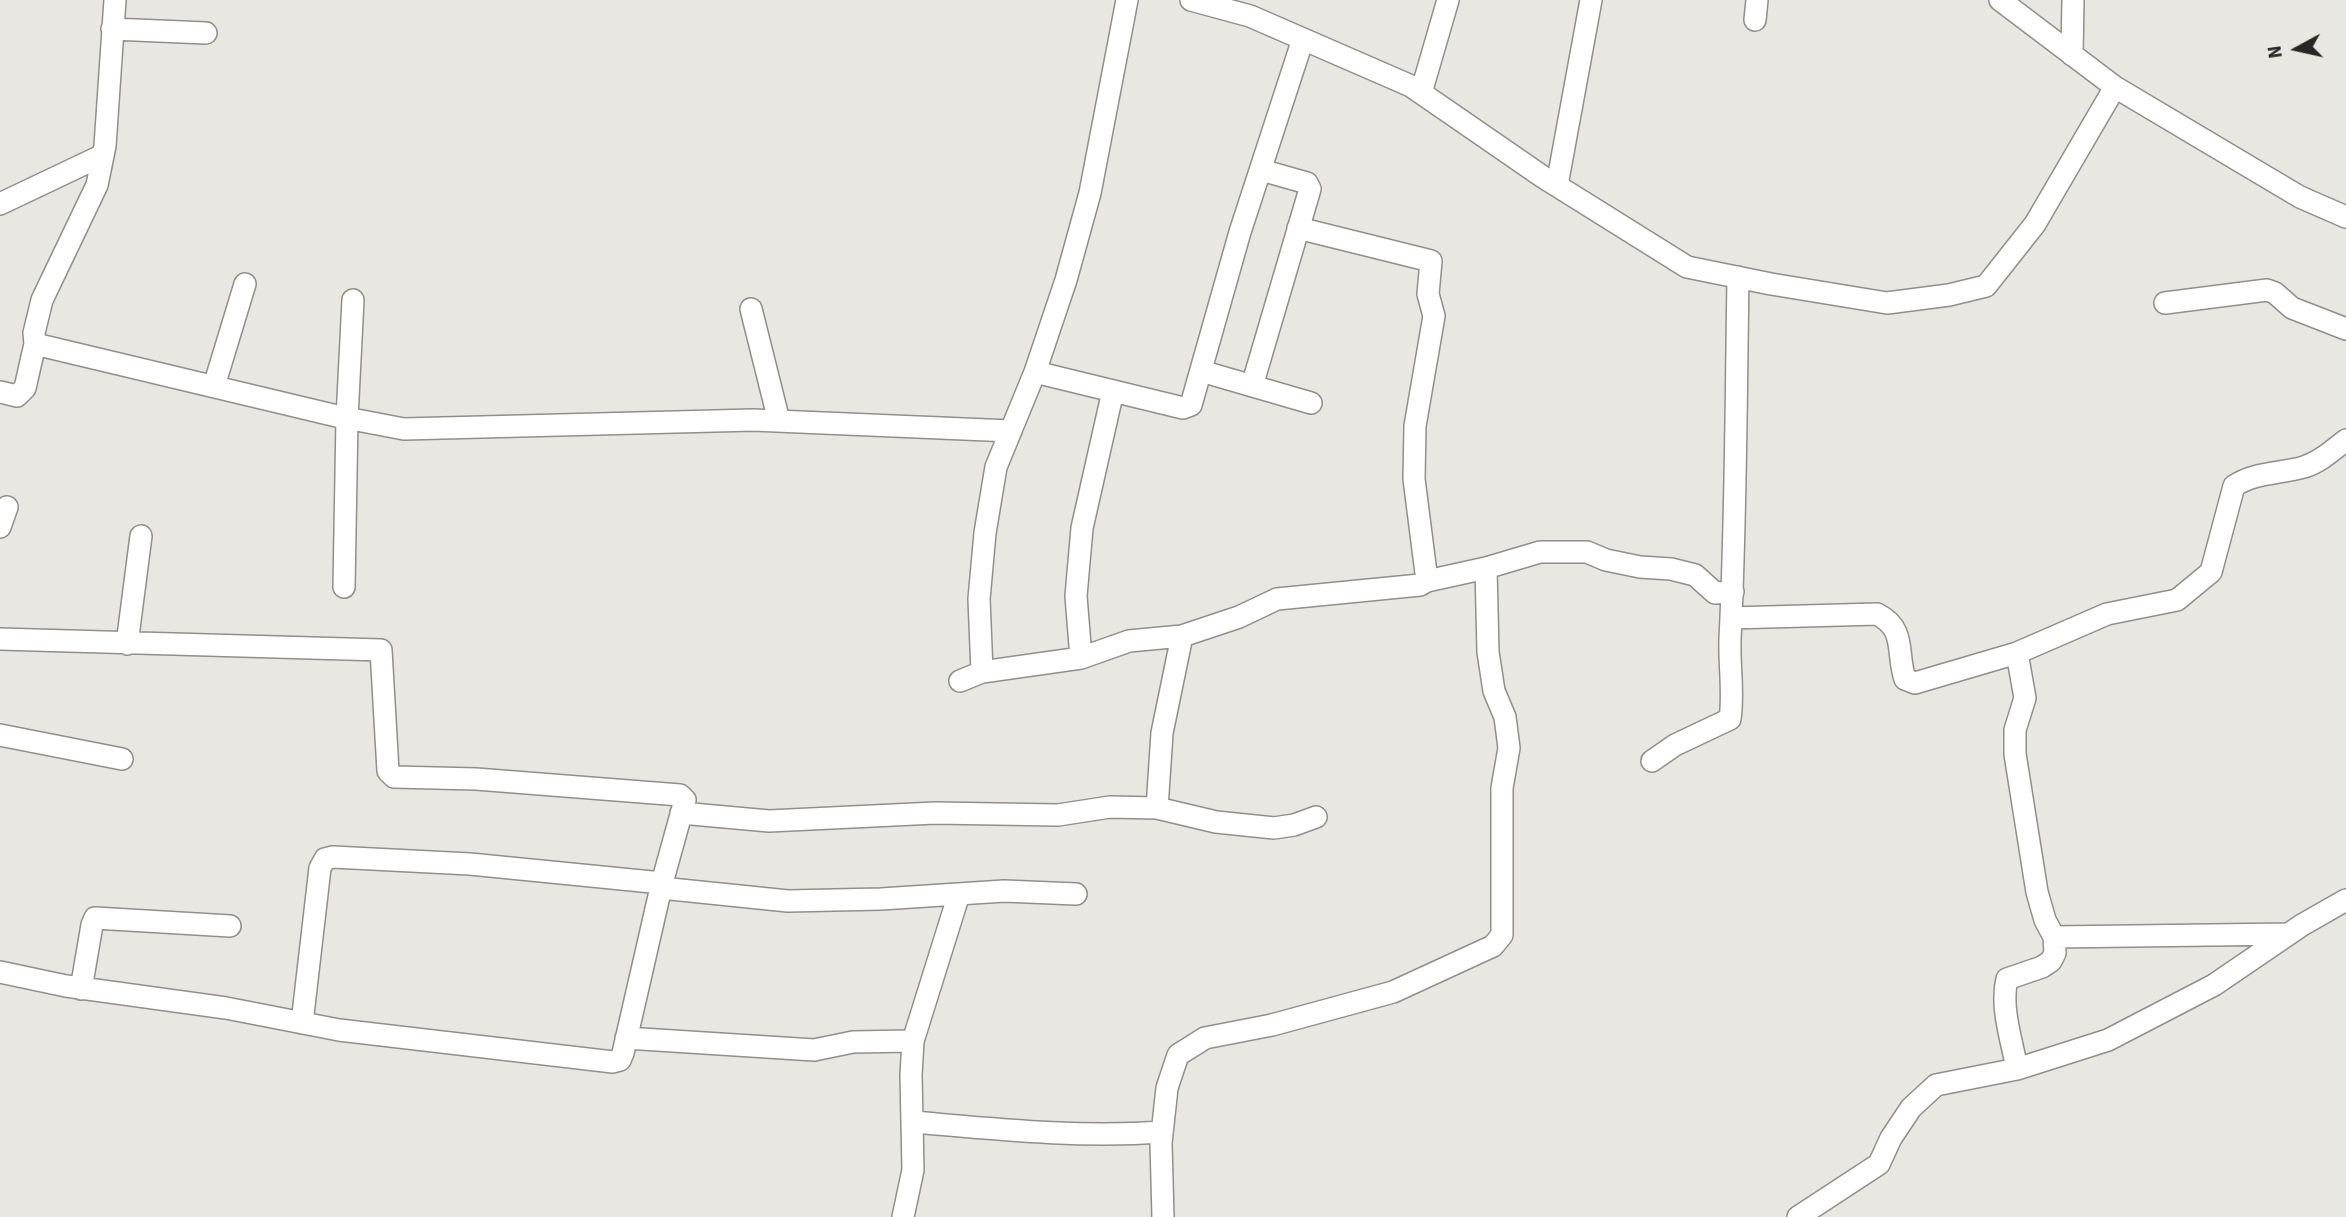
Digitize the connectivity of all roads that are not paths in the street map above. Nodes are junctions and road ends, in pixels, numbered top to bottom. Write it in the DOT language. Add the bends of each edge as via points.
graph roads {
  1 [pos="115,0"];
  2 [pos="1128,0"];
  3 [pos="1191,0"];
  4 [pos="1448,0"];
  5 [pos="1591,0"];
  6 [pos="2000,0"];
  7 [pos="2073,0"];
  8 [pos="112,29"];
  9 [pos="206,33"];
  10 [pos="1303,39"];
  11 [pos="2072,55"];
  12 [pos="2115,87"];
  13 [pos="1421,93"];
  14 [pos="103,155"];
  15 [pos="1261,170"];
  16 [pos="1557,185"];
  17 [pos="0,204"];
  18 [pos="2346,217"];
  19 [pos="1298,228"];
  20 [pos="1738,277"];
  21 [pos="245,284"];
  22 [pos="353,300"];
  23 [pos="2165,303"];
  24 [pos="751,309"];
  25 [pos="2346,329"];
  26 [pos="35,344"];
  27 [pos="1201,371"];
  28 [pos="1035,372"];
  29 [pos="214,386"];
  30 [pos="1252,386"];
  31 [pos="1113,391"];
  32 [pos="0,392"];
  33 [pos="1311,403"];
  34 [pos="347,418"];
  35 [pos="779,421"];
  36 [pos="1011,430"];
  37 [pos="2346,440"];
  38 [pos="141,536"];
  39 [pos="1486,568"];
  40 [pos="1427,581"];
  41 [pos="344,587"];
  42 [pos="1733,592"];
  43 [pos="1731,618"];
  44 [pos="1182,636"];
  45 [pos="0,639"];
  46 [pos="127,644"];
  47 [pos="2017,653"];
  48 [pos="1081,658"];
  49 [pos="982,672"];
  50 [pos="960,681"];
  51 [pos="0,735"];
  52 [pos="122,759"];
  53 [pos="1652,761"];
  54 [pos="1157,808"];
  55 [pos="681,813"];
  56 [pos="1316,817"];
  57 [pos="662,886"];
  58 [pos="959,894"];
  59 [pos="1076,894"];
  60 [pos="2346,900"];
  61 [pos="230,926"];
  62 [pos="2289,934"];
  63 [pos="2054,937"];
  64 [pos="0,972"];
  65 [pos="81,989"];
  66 [pos="302,1023"];
  67 [pos="626,1038"];
  68 [pos="913,1041"];
  69 [pos="2017,1069"];
  70 [pos="913,1122"];
  71 [pos="1162,1132"];
  72 [pos="903,1217"];
  73 [pos="1163,1217"];
  74 [pos="1798,1217"];
  1 -- 8 [label="street"];
  2 -- 28 [label="street" via="1090,193"];
  3 -- 10 [label="street" via="1250,16"];
  4 -- 13 [label="street"];
  5 -- 16 [label="street"];
  6 -- 11 [label="street"];
  7 -- 11 [label="street"];
  8 -- 9 [label="street"];
  8 -- 14 [label="street"];
  10 -- 13 [label="street"];
  10 -- 15 [label="street"];
  11 -- 12 [label="street"];
  12 -- 18 [label="street" via="2300,197"];
  12 -- 20 [label="street" via="2035,224 1986,286 1887,303"];
  13 -- 16 [label="street"];
  14 -- 17 [label="street"];
  14 -- 26 [label="street" via="97,185 42,300"];
  15 -- 19 [label="street" via="1307,183 1310,190"];
  15 -- 27 [label="street"];
  16 -- 20 [label="street" via="1687,267"];
  19 -- 30 [label="street"];
  19 -- 40 [label="street" via="1431,261 1428,294 1434,316 1415,426 1414,479"];
  20 -- 42 [label="street"];
  21 -- 29 [label="street"];
  22 -- 34 [label="street"];
  23 -- 25 [label="street" via="2267,289 2292,308"];
  24 -- 35 [label="street"];
  26 -- 29 [label="street"];
  26 -- 32 [label="street" via="25,388 17,397"];
  27 -- 30 [label="street"];
  27 -- 31 [label="street" via="1191,405 1183,408"];
  28 -- 31 [label="street"];
  28 -- 36 [label="street"];
  29 -- 34 [label="street"];
  30 -- 33 [label="street"];
  31 -- 48 [label="street" via="1082,527 1076,596"];
  34 -- 35 [label="street" via="404,429"];
  34 -- 41 [label="street"];
  35 -- 36 [label="street"];
  36 -- 49 [label="street" via="996,467 985,533 979,599"];
  37 -- 47 [label="street" via="2303,467 2246,478 2234,486 2211,572 2177,600 2107,614"];
  38 -- 46 [label="street"];
  39 -- 40 [label="street"];
  39 -- 42 [label="street" via="1540,552 1587,552 1606,560 1695,575 1715,593"];
  39 -- 71 [label="street" via="1488,652 1509,748 1502,788 1502,935 1493,946 1394,992 1205,1038 1178,1055 1167,1088"];
  40 -- 44 [label="street" via="1278,599"];
  42 -- 43 [label="street"];
  43 -- 47 [label="street" via="1877,614 1887,619 1898,635 1905,679 1915,683"];
  43 -- 53 [label="street" via="1730,719"];
  44 -- 48 [label="street" via="1129,641"];
  44 -- 54 [label="street" via="1162,733"];
  45 -- 46 [label="street"];
  46 -- 55 [label="street" via="381,650 388,771 394,777 680,795 684,800"];
  47 -- 63 [label="street" via="2025,698 2015,730 2015,754 2037,892"];
  48 -- 49 [label="street"];
  49 -- 50 [label="street"];
  51 -- 52 [label="street"];
  54 -- 55 [label="street" via="1110,807 1058,815 935,813 769,821"];
  54 -- 56 [label="street" via="1216,822 1274,828"];
  55 -- 57 [label="street"];
  57 -- 58 [label="street" via="788,901"];
  57 -- 66 [label="street" via="470,864 325,859 320,868"];
  57 -- 67 [label="street"];
  58 -- 59 [label="street"];
  58 -- 68 [label="street"];
  60 -- 62 [label="street"];
  61 -- 65 [label="street" via="95,918"];
  62 -- 63 [label="street"];
  62 -- 69 [label="street" via="2214,985 2108,1040"];
  63 -- 69 [label="street" via="2051,961 2007,979 2004,988"];
  64 -- 65 [label="street"];
  65 -- 66 [label="street"];
  66 -- 67 [label="street" via="613,1062 620,1060"];
  67 -- 68 [label="street" via="814,1050 853,1042"];
  68 -- 70 [label="street"];
  69 -- 74 [label="street" via="1936,1085 1911,1108 1879,1164"];
  70 -- 71 [label="street" via="1039,1133"];
  70 -- 72 [label="street" via="913,1170"];
  71 -- 73 [label="street"];
}
